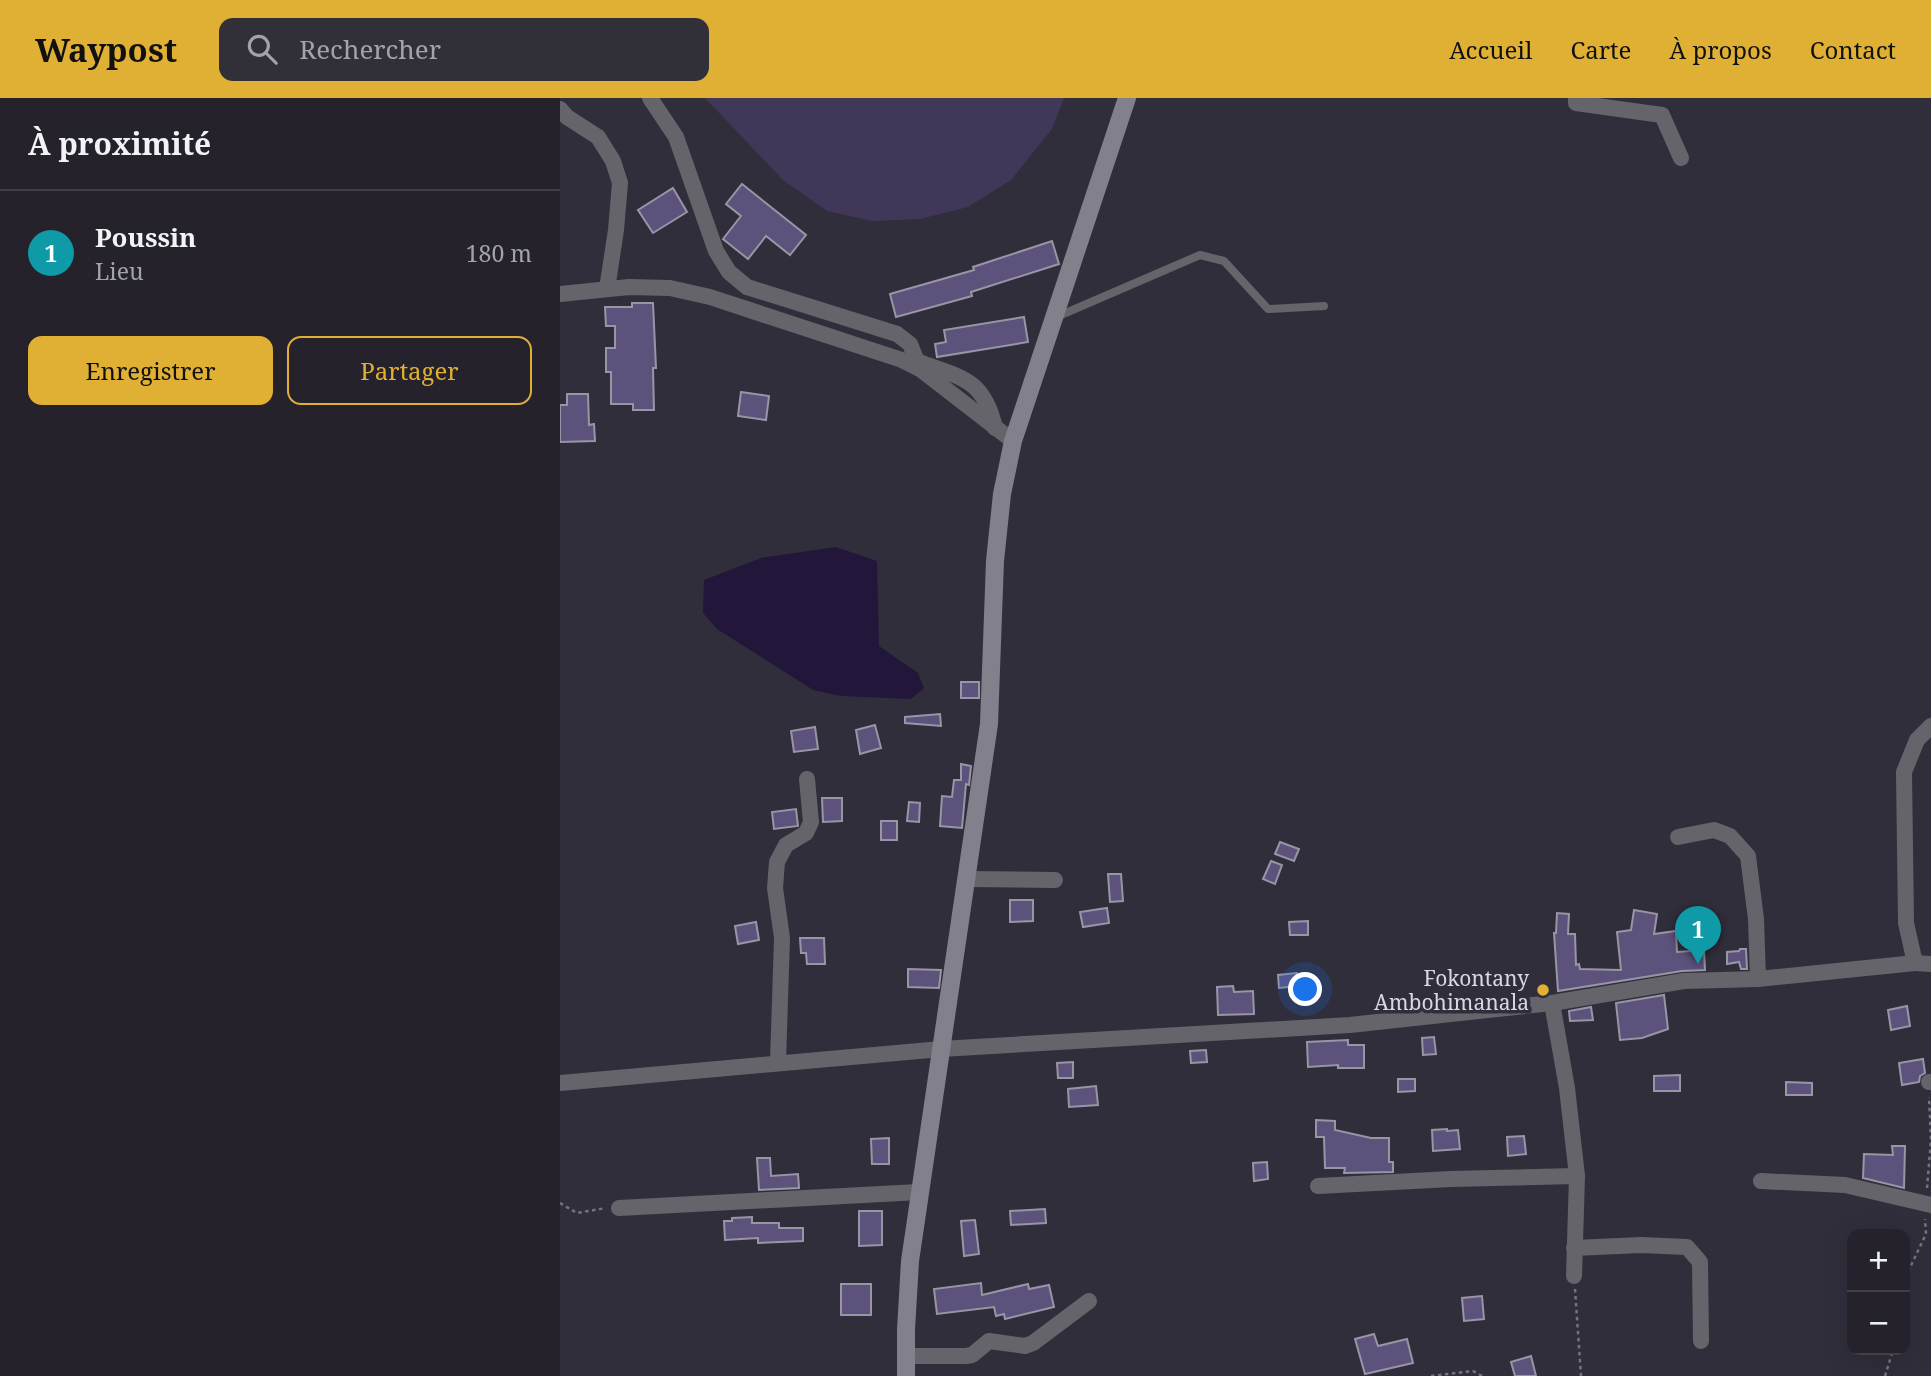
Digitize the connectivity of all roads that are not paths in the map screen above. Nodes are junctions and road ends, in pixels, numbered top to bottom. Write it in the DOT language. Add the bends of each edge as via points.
graph roads {
  1 [pos="650,98"];
  2 [pos="1127,98"];
  3 [pos="1576,98"];
  4 [pos="560,109"];
  5 [pos="1681,158"];
  6 [pos="607,289"];
  7 [pos="560,294"];
  8 [pos="1324,306"];
  9 [pos="1053,319"];
  10 [pos="914,364"];
  11 [pos="1013,441"];
  12 [pos="1931,726"];
  13 [pos="807,779"];
  14 [pos="1678,837"];
  15 [pos="967,879"];
  16 [pos="1055,880"];
  17 [pos="1923,963"];
  18 [pos="1758,979"];
  19 [pos="1552,1003"];
  20 [pos="942,1049"];
  21 [pos="778,1062"];
  22 [pos="560,1083"];
  23 [pos="1577,1176"];
  24 [pos="1761,1181"];
  25 [pos="1318,1186"];
  26 [pos="919,1192"];
  27 [pos="1928,1204"];
  28 [pos="619,1208"];
  29 [pos="1574,1248"];
  30 [pos="1574,1276"];
  31 [pos="1089,1301"];
  32 [pos="1701,1341"];
  33 [pos="905,1356"];
  34 [pos="906,1376"];
  1 -- 10 [label="street" via="676,137 716,251 729,272 747,287 897,334 910,344"];
  2 -- 9 [label="street"];
  3 -- 5 [label="street" via="1576,103 1662,115"];
  4 -- 6 [label="street" via="598,137 621,183"];
  6 -- 7 [label="street"];
  6 -- 10 [label="street" via="670,288 710,297"];
  8 -- 9 [label="lane" via="1268,309 1224,261 1200,255"];
  9 -- 11 [label="street"];
  10 -- 11 [label="street"];
  11 -- 15 [label="street" via="995,561 989,724"];
  12 -- 17 [label="street" via="1917,740 1904,772 1906,923"];
  13 -- 21 [label="street" via="811,822 806,833 786,845 777,862 775,888 782,938"];
  14 -- 18 [label="street" via="1714,830 1730,836 1748,856"];
  15 -- 16 [label="street"];
  15 -- 20 [label="street"];
  17 -- 18 [label="street"];
  18 -- 19 [label="street" via="1684,981"];
  19 -- 20 [label="street" via="1350,1025"];
  19 -- 23 [label="street"];
  20 -- 21 [label="street"];
  20 -- 26 [label="street"];
  21 -- 22 [label="street"];
  23 -- 25 [label="street"];
  23 -- 29 [label="street"];
  24 -- 27 [label="street" via="1845,1185"];
  26 -- 28 [label="street"];
  26 -- 33 [label="street"];
  29 -- 30 [label="street"];
  29 -- 32 [label="street" via="1687,1247 1700,1262"];
  31 -- 33 [label="street" via="1025,1346 989,1341 972,1355"];
  33 -- 34 [label="street"];
}
